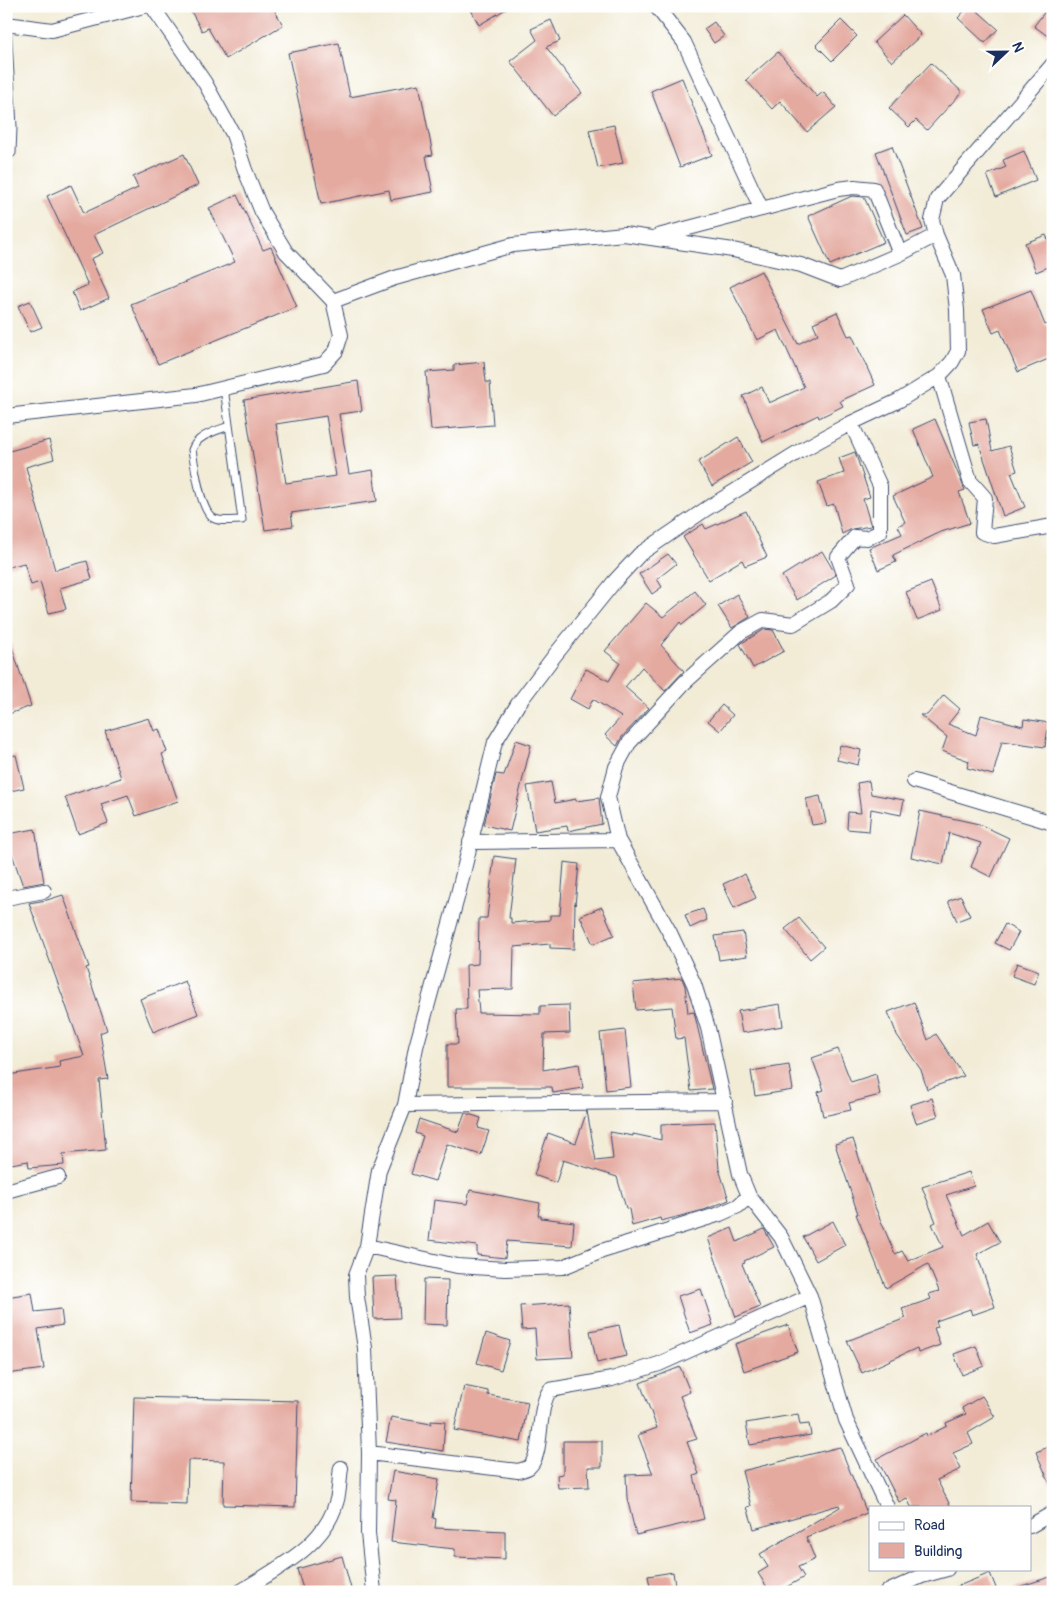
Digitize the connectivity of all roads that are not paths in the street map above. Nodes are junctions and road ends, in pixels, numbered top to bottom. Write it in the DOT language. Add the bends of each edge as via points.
graph roads {
  1 [pos="144,6"];
  2 [pos="152,6"];
  3 [pos="656,6"];
  4 [pos="7,24"];
  5 [pos="1053,64"];
  6 [pos="6,157"];
  7 [pos="761,208"];
  8 [pos="936,235"];
  9 [pos="652,237"];
  10 [pos="900,254"];
  11 [pos="333,301"];
  12 [pos="939,376"];
  13 [pos="224,388"];
  14 [pos="6,416"];
  15 [pos="851,423"];
  16 [pos="229,426"];
  17 [pos="1053,526"];
  18 [pos="914,781"];
  19 [pos="1053,823"];
  20 [pos="618,840"];
  21 [pos="470,842"];
  22 [pos="44,891"];
  23 [pos="6,898"];
  24 [pos="725,1101"];
  25 [pos="405,1105"];
  26 [pos="58,1177"];
  27 [pos="6,1191"];
  28 [pos="749,1196"];
  29 [pos="367,1246"];
  30 [pos="810,1296"];
  31 [pos="369,1453"];
  32 [pos="341,1468"];
  33 [pos="886,1506"];
  34 [pos="1053,1513"];
  35 [pos="1032,1525"];
  36 [pos="940,1570"];
  37 [pos="920,1573"];
  38 [pos="240,1592"];
  39 [pos="374,1592"];
  40 [pos="887,1592"];
  1 -- 4 [label="street" via="52,30"];
  2 -- 11 [label="street" via="204,83 233,134 262,212 286,252"];
  3 -- 7 [label="street" via="688,50"];
  4 -- 6 [label="lane" via="13,127 12,153"];
  5 -- 8 [label="street" via="937,199 932,220"];
  7 -- 9 [label="street"];
  7 -- 10 [label="street" via="838,189 874,189"];
  8 -- 10 [label="street"];
  8 -- 12 [label="street" via="954,275 958,332 958,351"];
  9 -- 10 [label="street" via="801,265 840,280"];
  9 -- 11 [label="street" via="624,234 513,245 395,278"];
  11 -- 13 [label="street" via="341,336 336,351 324,364"];
  12 -- 15 [label="street" via="898,401"];
  12 -- 17 [label="street" via="970,481 985,498 982,532 994,536"];
  13 -- 14 [label="street" via="196,395"];
  13 -- 16 [label="lane"];
  15 -- 20 [label="street" via="880,486 880,532 867,538 855,537 838,557 848,584 831,601 793,624 763,620 741,632 684,683 639,730 616,767 608,798"];
  15 -- 21 [label="street" via="752,479 666,535 640,554 614,582 518,704 495,742"];
  16 -- 16 [label="lane" via="200,438 192,450 207,514 215,519 242,520"];
  18 -- 19 [label="street"];
  20 -- 21 [label="street"];
  20 -- 24 [label="street" via="670,933 694,984"];
  21 -- 25 [label="street" via="416,1047"];
  22 -- 23 [label="street"];
  24 -- 25 [label="street"];
  24 -- 28 [label="street" via="737,1161"];
  25 -- 29 [label="street" via="378,1170"];
  26 -- 27 [label="street"];
  28 -- 29 [label="street" via="738,1206 720,1214 562,1267 505,1270 458,1266"];
  28 -- 30 [label="street" via="780,1237"];
  29 -- 31 [label="street" via="356,1276 365,1348"];
  30 -- 31 [label="street" via="659,1364 612,1379 550,1390 542,1408 534,1460 528,1468 518,1471"];
  30 -- 33 [label="street" via="846,1420"];
  31 -- 39 [label="street" via="368,1533"];
  32 -- 38 [label="street" via="336,1503 325,1525 306,1550"];
  34 -- 35 [label="street"];
  36 -- 37 [label="street"];
  37 -- 40 [label="street"];
}
